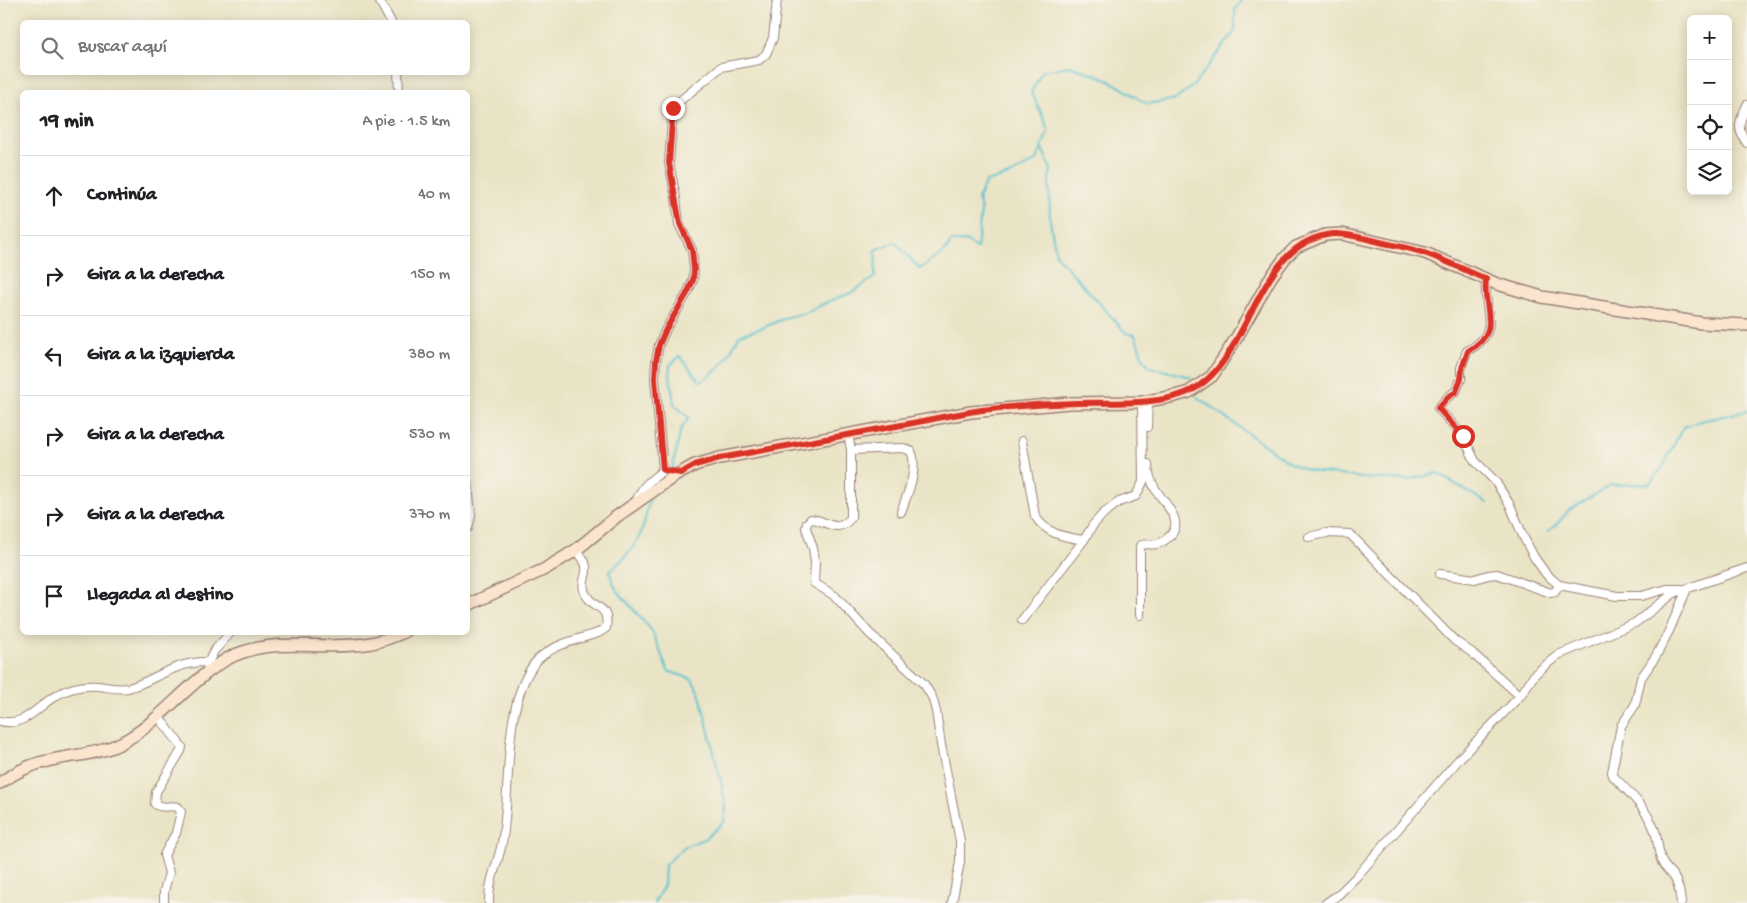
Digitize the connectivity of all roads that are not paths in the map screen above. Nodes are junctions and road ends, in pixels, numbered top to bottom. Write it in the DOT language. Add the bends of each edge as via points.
graph roads {
  1 [pos="379,0"];
  2 [pos="777,0"];
  3 [pos="390,20"];
  4 [pos="398,75"];
  5 [pos="399,90"];
  6 [pos="1747,105"];
  7 [pos="1747,142"];
  8 [pos="1486,279"];
  9 [pos="1747,325"];
  10 [pos="1145,401"];
  11 [pos="848,434"];
  12 [pos="1022,441"];
  13 [pos="852,450"];
  14 [pos="672,472"];
  15 [pos="636,502"];
  16 [pos="470,505"];
  17 [pos="902,512"];
  18 [pos="470,520"];
  19 [pos="1309,537"];
  20 [pos="1084,540"];
  21 [pos="576,550"];
  22 [pos="1747,568"];
  23 [pos="1440,574"];
  24 [pos="1559,585"];
  25 [pos="1687,589"];
  26 [pos="470,603"];
  27 [pos="1140,615"];
  28 [pos="1022,620"];
  29 [pos="228,635"];
  30 [pos="395,635"];
  31 [pos="208,667"];
  32 [pos="1520,696"];
  33 [pos="158,716"];
  34 [pos="0,721"];
  35 [pos="0,783"];
  36 [pos="164,903"];
  37 [pos="489,903"];
  38 [pos="952,903"];
  39 [pos="1326,903"];
  40 [pos="1681,903"];
  1 -- 3 [label="street"];
  2 -- 14 [label="street" via="774,38 766,54 759,60 721,67 673,108 669,163 680,224 692,250 694,270 688,292 659,345 656,361 655,379"];
  4 -- 5 [label="street"];
  6 -- 7 [label="street" via="1739,128"];
  8 -- 9 [label="main road" via="1542,297 1701,323"];
  8 -- 10 [label="main road" via="1425,253 1359,237 1333,234 1310,240 1296,247 1271,276 1212,376 1189,392"];
  8 -- 24 [label="street" via="1488,333 1468,351 1456,392 1438,408 1463,436 1475,461 1495,481 1534,557"];
  10 -- 11 [label="main road" via="986,410"];
  10 -- 20 [label="street" via="1143,482 1136,496 1119,502 1103,514"];
  10 -- 27 [label="street" via="1148,473 1176,521 1172,535 1163,542 1140,546"];
  11 -- 13 [label="street"];
  11 -- 14 [label="main road" via="720,458"];
  12 -- 20 [label="street" via="1034,516 1050,532"];
  13 -- 17 [label="street" via="903,448 911,451 913,469"];
  13 -- 38 [label="street" via="850,518 840,526 817,520 807,522 815,562 814,583 835,596 924,684 932,696 960,840 960,862"];
  14 -- 15 [label="main road" via="663,484"];
  14 -- 15 [label="street" via="648,481"];
  15 -- 21 [label="main road"];
  16 -- 18 [label="street"];
  19 -- 32 [label="street" via="1326,533 1350,534 1455,641"];
  20 -- 28 [label="street"];
  21 -- 26 [label="main road" via="545,569"];
  21 -- 37 [label="street" via="586,563 586,594 605,611 606,628 548,651 535,664 521,687 514,715 502,843 488,890"];
  22 -- 25 [label="street"];
  23 -- 24 [label="street" via="1475,579 1497,574 1551,593"];
  24 -- 25 [label="street" via="1617,596"];
  25 -- 32 [label="street" via="1674,593 1635,623 1558,655 1535,674"];
  25 -- 40 [label="street" via="1669,631 1641,678 1635,706 1620,726 1612,772 1648,816 1660,856 1678,885"];
  29 -- 31 [label="street" via="219,644"];
  30 -- 31 [label="main road" via="372,643 261,648"];
  31 -- 33 [label="main road"];
  31 -- 34 [label="street" via="190,663 129,688 74,688 56,696 18,722"];
  32 -- 39 [label="street" via="1338,895"];
  33 -- 35 [label="main road" via="129,739 114,746 34,765"];
  33 -- 36 [label="street" via="182,747 154,800 161,808 174,806 181,812 176,833 164,855 169,872"];
}
